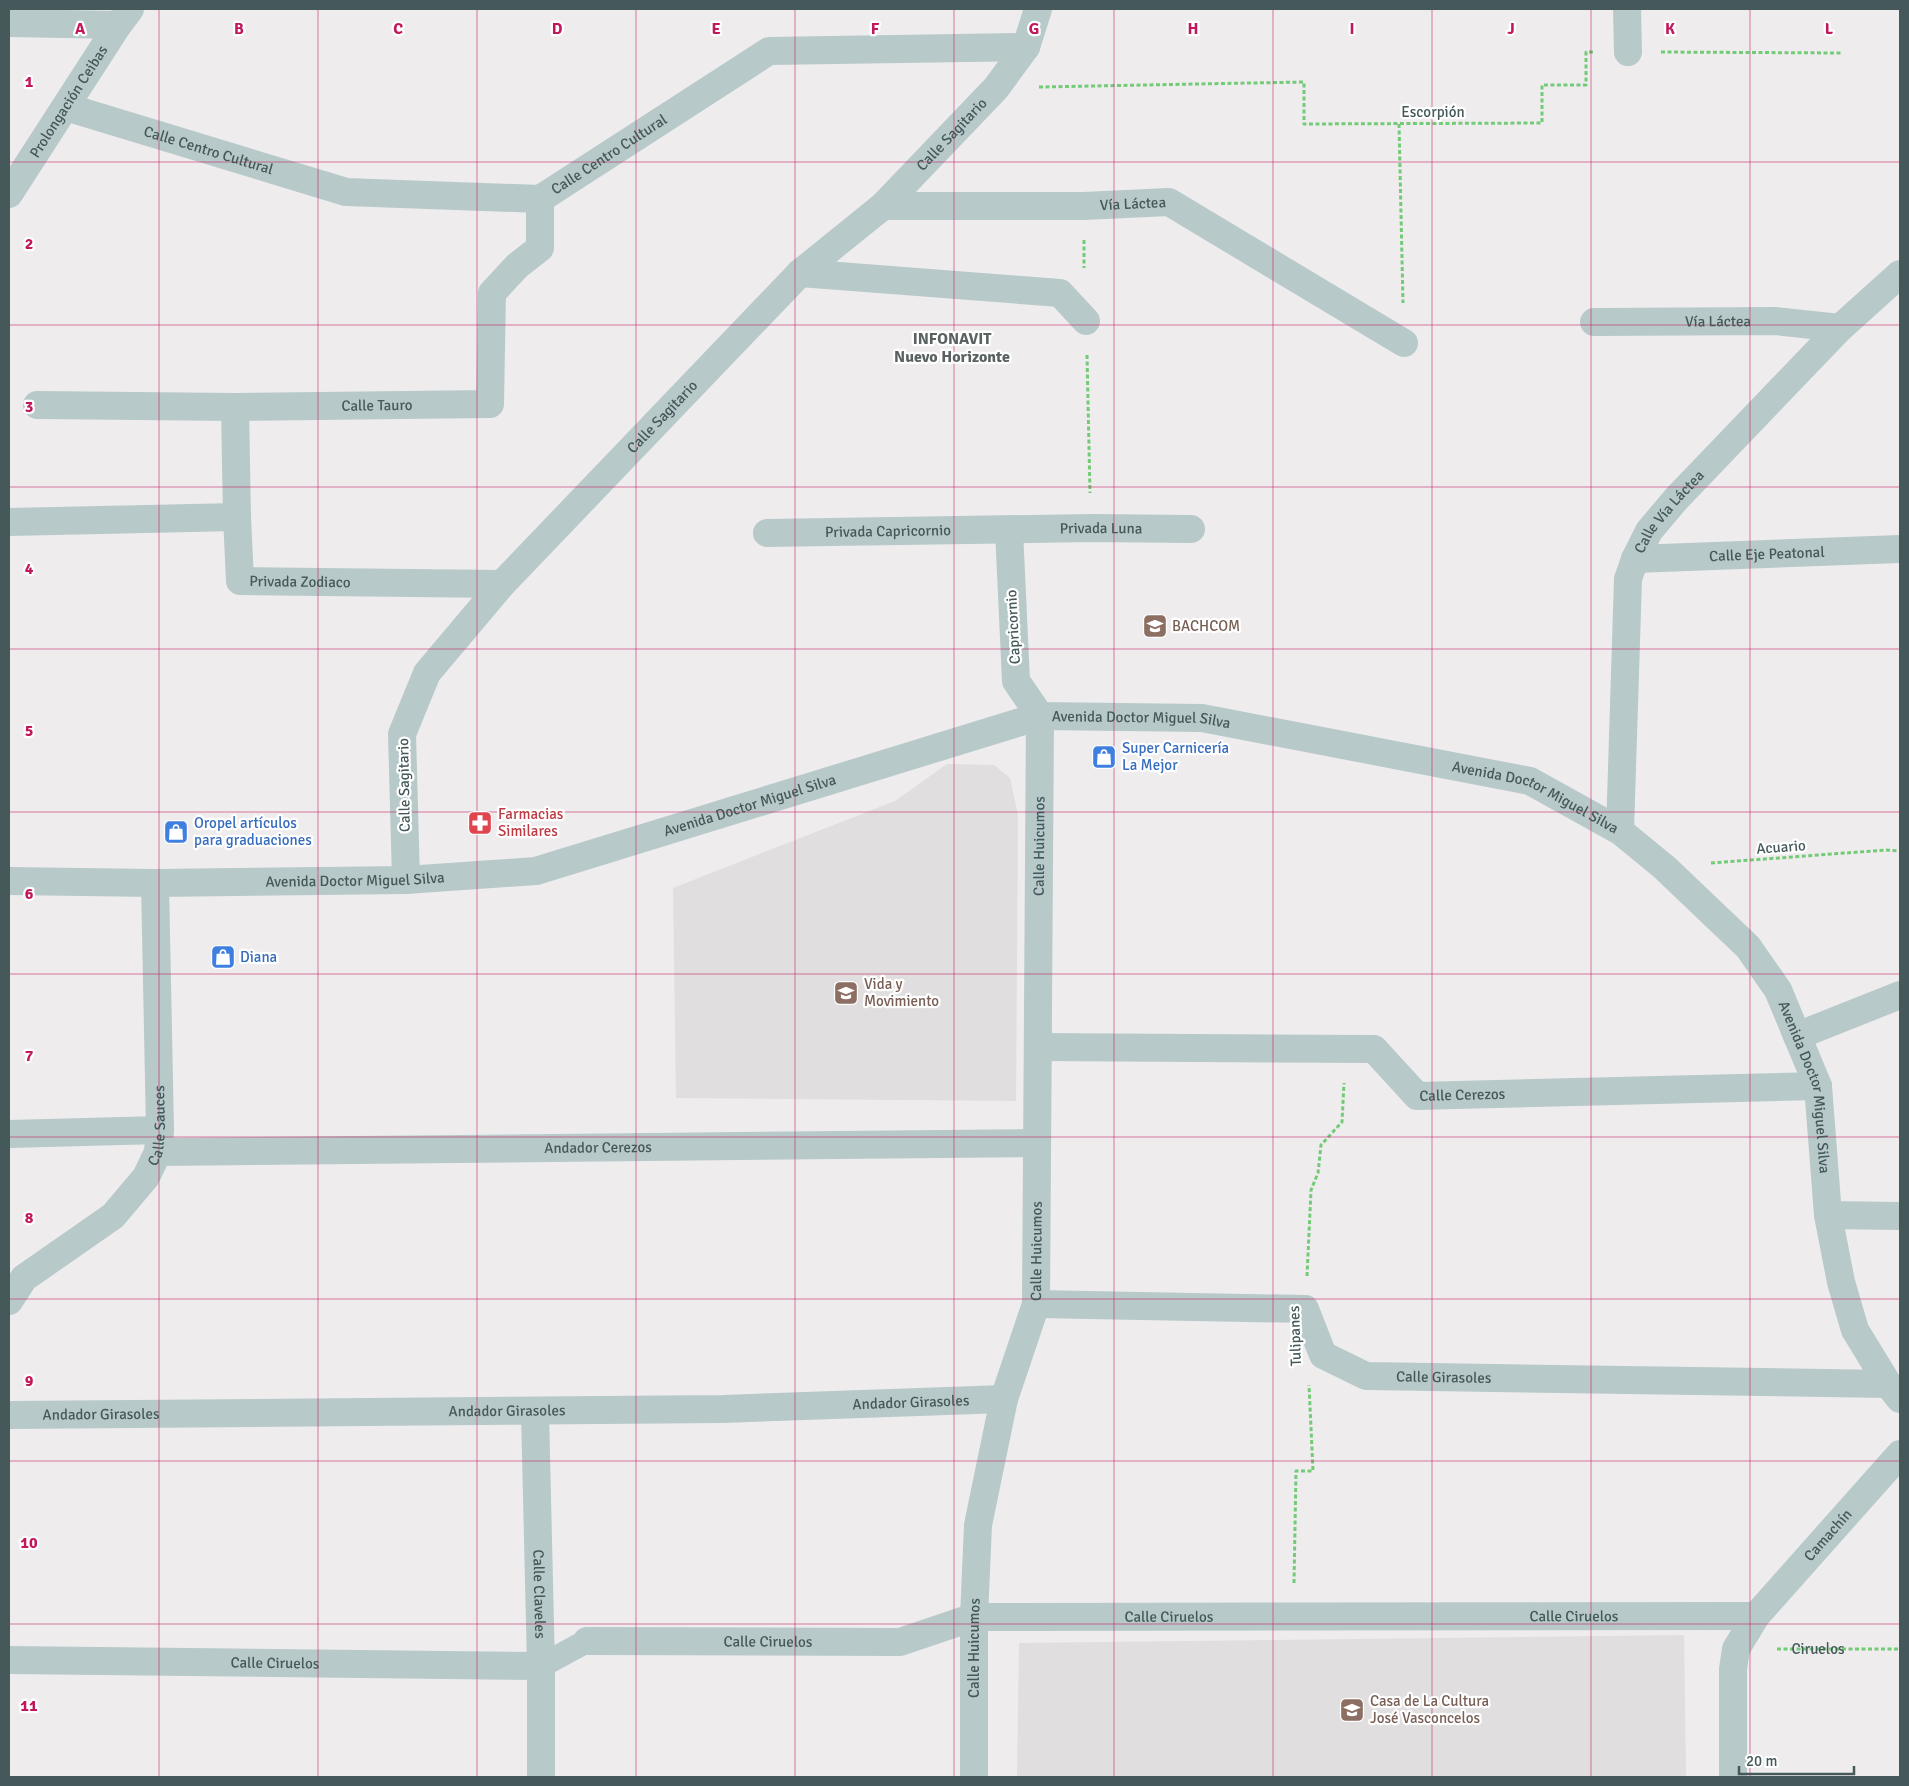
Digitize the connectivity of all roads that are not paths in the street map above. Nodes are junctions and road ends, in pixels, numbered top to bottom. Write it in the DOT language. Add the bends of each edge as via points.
graph roads {
  1 [pos="1038,9"];
  2 [pos="1627,9"];
  3 [pos="124,17"];
  4 [pos="9,22"];
  5 [pos="1026,47"];
  6 [pos="1628,52"];
  7 [pos="66,107"];
  8 [pos="9,194"];
  9 [pos="540,199"];
  10 [pos="883,206"];
  11 [pos="800,273"];
  12 [pos="1900,274"];
  13 [pos="1086,321"];
  14 [pos="1594,322"];
  15 [pos="1840,328"];
  16 [pos="1404,343"];
  17 [pos="37,405"];
  18 [pos="235,407"];
  19 [pos="237,517"];
  20 [pos="9,522"];
  21 [pos="1191,529"];
  22 [pos="1009,530"];
  23 [pos="767,533"];
  24 [pos="1900,549"];
  25 [pos="1635,559"];
  26 [pos="502,584"];
  27 [pos="1040,716"];
  28 [pos="1620,830"];
  29 [pos="406,880"];
  30 [pos="9,881"];
  31 [pos="155,884"];
  32 [pos="1900,994"];
  33 [pos="1797,1036"];
  34 [pos="1038,1047"];
  35 [pos="1818,1086"];
  36 [pos="9,1134"];
  37 [pos="159,1141"];
  38 [pos="1036,1143"];
  39 [pos="1828,1215"];
  40 [pos="1900,1216"];
  41 [pos="9,1302"];
  42 [pos="1036,1304"];
  43 [pos="1894,1391"];
  44 [pos="1004,1399"];
  45 [pos="535,1412"];
  46 [pos="9,1415"];
  47 [pos="1900,1454"];
  48 [pos="1756,1616"];
  49 [pos="974,1617"];
  50 [pos="587,1641"];
  51 [pos="9,1660"];
  52 [pos="541,1666"];
  53 [pos="541,1777"];
  54 [pos="974,1777"];
  55 [pos="1733,1777"];
  1 -- 5 [label="street, Calle Sagitario"];
  2 -- 6 [label="street"];
  3 -- 4 [label="street"];
  3 -- 7 [label="street, Prolongación Ceibas"];
  5 -- 9 [label="street, Calle Centro Cultural" via="769,51"];
  5 -- 10 [label="street, Calle Sagitario" via="996,88"];
  7 -- 8 [label="street, Prolongación Ceibas"];
  7 -- 9 [label="street, Calle Centro Cultural" via="346,192"];
  9 -- 18 [label="street, Calle Tauro" via="540,248 492,292 490,404"];
  10 -- 11 [label="street, Calle Sagitario"];
  10 -- 16 [label="street, Vía Láctea" via="1083,206 1169,202"];
  11 -- 13 [label="street" via="1060,293"];
  11 -- 26 [label="street, Calle Sagitario"];
  12 -- 15 [label="street, Calle Vía Láctea"];
  14 -- 15 [label="street, Vía Láctea" via="1775,321"];
  15 -- 25 [label="street, Calle Vía Láctea" via="1676,499 1649,531"];
  17 -- 18 [label="street, Calle Tauro"];
  18 -- 19 [label="street"];
  19 -- 20 [label="street"];
  19 -- 26 [label="street, Privada Zodiaco" via="240,581"];
  21 -- 22 [label="street, Privada Luna"];
  22 -- 23 [label="street, Privada Capricornio"];
  22 -- 27 [label="street, Capricornio" via="1016,681"];
  24 -- 25 [label="street, Calle Eje Peatonal"];
  25 -- 28 [label="street, Calle Vía Láctea" via="1628,579"];
  26 -- 29 [label="street, Calle Sagitario" via="427,673 402,734"];
  27 -- 28 [label="street, Avenida Doctor Miguel Silva" via="1202,718 1530,782"];
  27 -- 29 [label="street, Avenida Doctor Miguel Silva" via="536,871"];
  27 -- 34 [label="street, Calle Huicumos"];
  28 -- 33 [label="street, Avenida Doctor Miguel Silva" via="1748,947 1778,990"];
  29 -- 31 [label="street, Avenida Doctor Miguel Silva"];
  30 -- 31 [label="street, Avenida Doctor Miguel Silva"];
  31 -- 37 [label="street, Calle Sauces"];
  32 -- 33 [label="street"];
  33 -- 35 [label="street, Avenida Doctor Miguel Silva"];
  34 -- 35 [label="street, Calle Cerezos" via="1374,1049 1417,1096"];
  34 -- 38 [label="street, Calle Huicumos"];
  35 -- 39 [label="street, Avenida Doctor Miguel Silva"];
  36 -- 37 [label="street, Andador Cerezos"];
  37 -- 38 [label="street, Andador Cerezos"];
  37 -- 41 [label="street, Calle Sauces" via="146,1177 113,1216 24,1278"];
  38 -- 42 [label="street, Calle Huicumos"];
  39 -- 40 [label="street"];
  39 -- 43 [label="street, Avenida Doctor Miguel Silva" via="1840,1282 1855,1330"];
  42 -- 43 [label="street, Calle Girasoles" via="1305,1309 1323,1355 1366,1376"];
  42 -- 44 [label="street, Calle Huicumos"];
  44 -- 45 [label="street, Andador Girasoles"];
  44 -- 49 [label="street, Calle Huicumos" via="978,1525"];
  45 -- 46 [label="street, Andador Girasoles"];
  45 -- 52 [label="street, Calle Claveles"];
  47 -- 48 [label="street, Camachín"];
  48 -- 49 [label="street, Calle Ciruelos"];
  48 -- 55 [label="street, Camachín" via="1736,1649 1732,1669"];
  49 -- 50 [label="street, Calle Ciruelos" via="900,1642"];
  49 -- 54 [label="street, Calle Huicumos"];
  50 -- 52 [label="street"];
  51 -- 52 [label="street, Calle Ciruelos"];
  52 -- 53 [label="street, Calle Claveles"];
}
